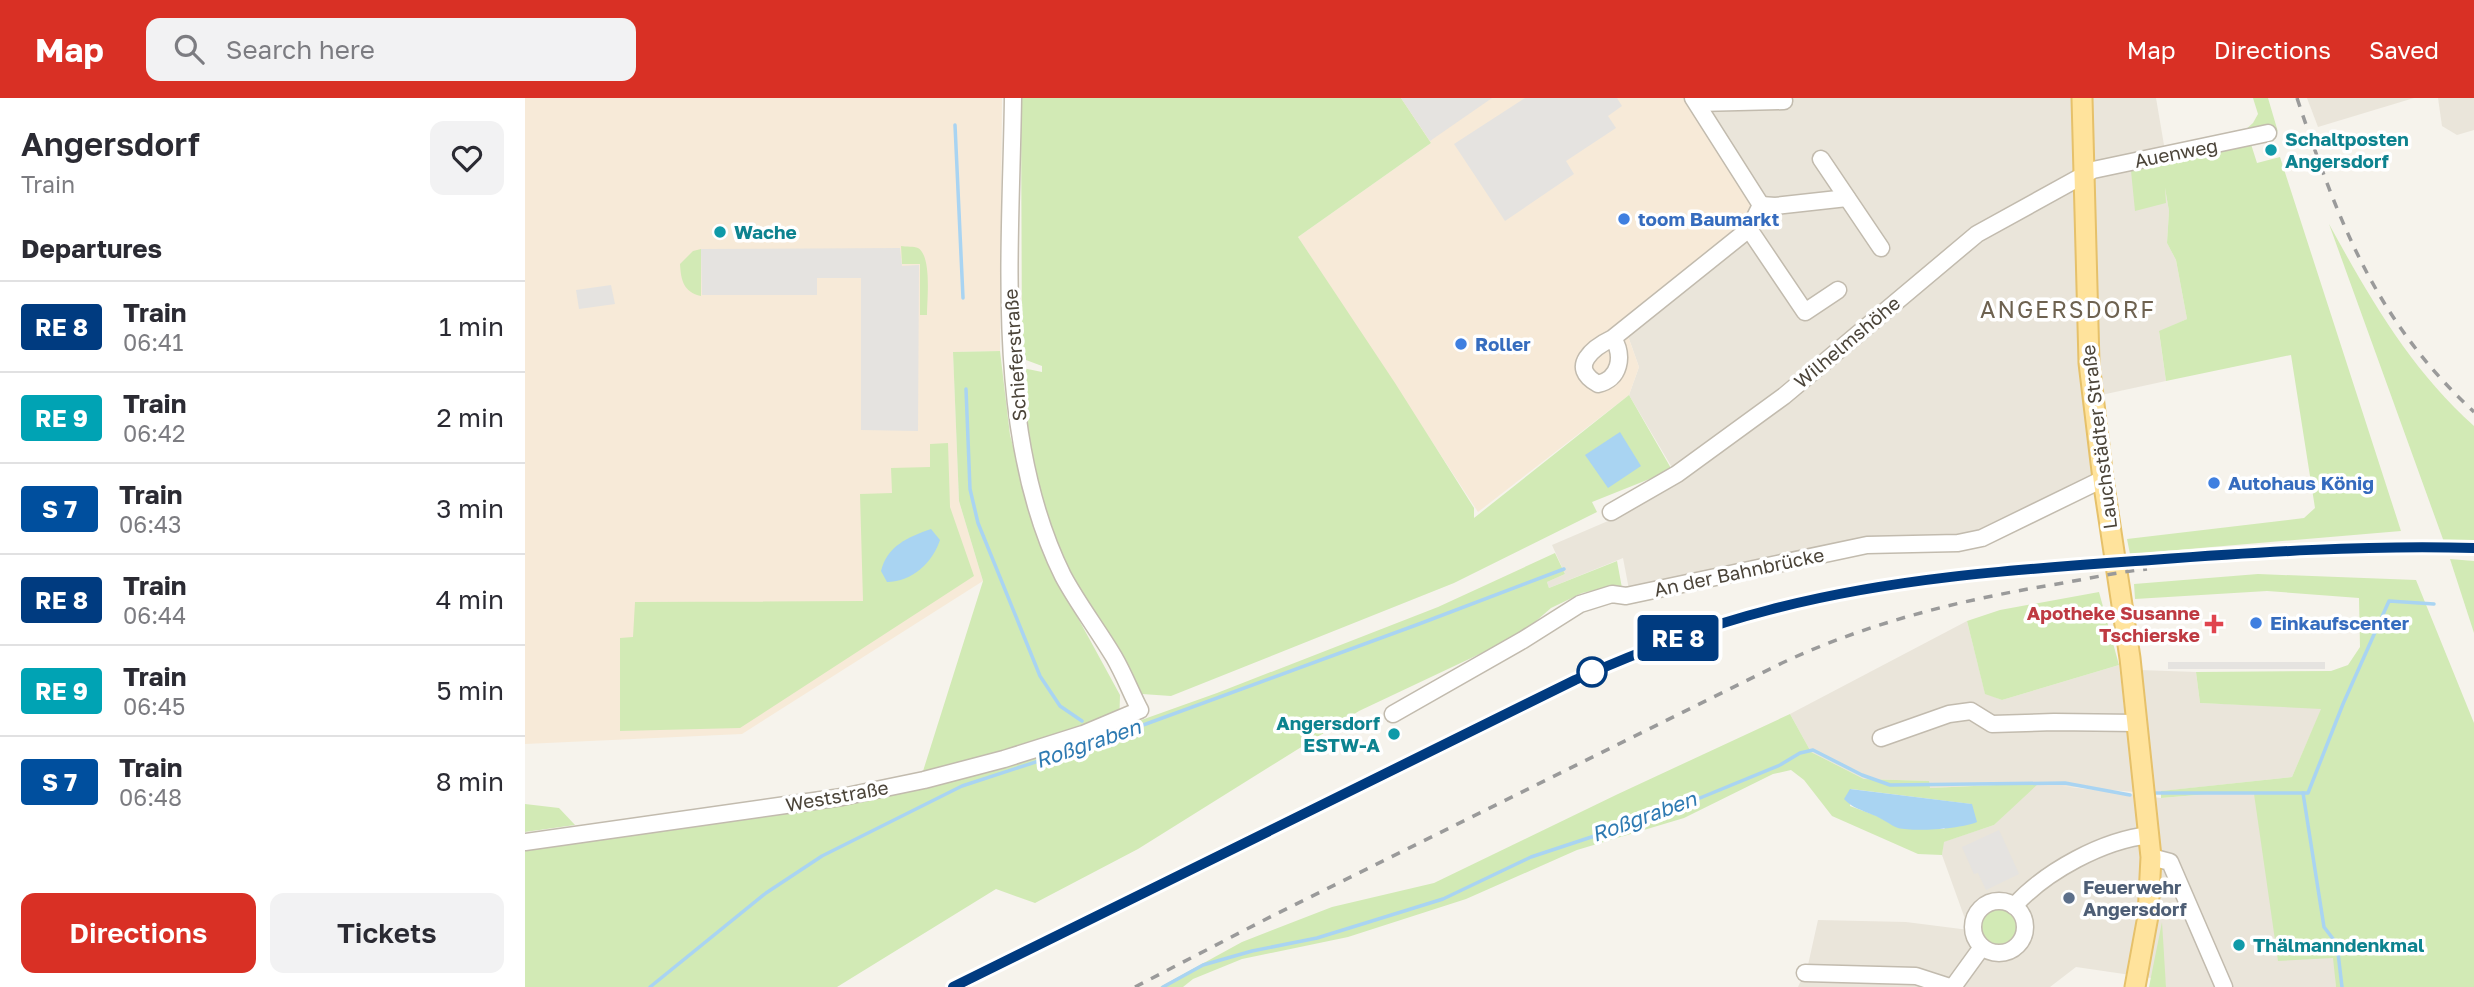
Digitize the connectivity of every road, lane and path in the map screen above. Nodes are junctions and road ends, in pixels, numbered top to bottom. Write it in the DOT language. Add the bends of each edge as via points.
graph roads {
  1 [pos="1013,98"];
  2 [pos="2083,98"];
  3 [pos="1695,101"];
  4 [pos="1784,101"];
  5 [pos="2268,133"];
  6 [pos="1821,159"];
  7 [pos="2085,175"];
  8 [pos="1847,198"];
  9 [pos="1761,205"];
  10 [pos="1749,229"];
  11 [pos="1881,248"];
  12 [pos="1838,290"];
  13 [pos="1613,338"];
  14 [pos="2103,479"];
  15 [pos="1611,512"];
  16 [pos="1140,710"];
  17 [pos="1393,714"];
  18 [pos="2137,723"];
  19 [pos="1881,738"];
  20 [pos="2150,835"];
  21 [pos="525,842"];
  22 [pos="2151,857"];
  23 [pos="2014,906"];
  24 [pos="1982,947"];
  25 [pos="1805,973"];
  26 [pos="1952,987"];
  27 [pos="2135,987"];
  28 [pos="2224,987"];
  1 -- 16 [label="street, Schieferstraße" via="1010,328 1024,455 1063,576 1116,661"];
  2 -- 7 [label="main road, Lauchstädter Straße"];
  3 -- 4 [label="street"];
  3 -- 9 [label="street"];
  5 -- 7 [label="street, Auenweg"];
  6 -- 8 [label="street"];
  7 -- 14 [label="main road, Lauchstädter Straße" via="2088,354"];
  7 -- 15 [label="street, Wilhelmshöhe" via="1977,234 1784,396 1677,474"];
  8 -- 9 [label="street"];
  8 -- 11 [label="street"];
  9 -- 10 [label="street"];
  10 -- 12 [label="street" via="1805,312"];
  10 -- 13 [label="street"];
  14 -- 17 [label="street, An der Bahnbrücke" via="1982,538 1867,545 1626,596 1596,598"];
  14 -- 18 [label="main road, Lauchstädter Straße"];
  16 -- 21 [label="street, Weststraße" via="1083,734 924,780 842,797"];
  18 -- 19 [label="street" via="1991,724 1971,711"];
  18 -- 20 [label="main road, Lauchstädter Straße"];
  20 -- 22 [label="main road, Lauchstädter Straße"];
  20 -- 23 [label="street" via="2121,839 2074,860"];
  22 -- 27 [label="main road, Lauchstädter Straße" via="2148,916"];
  22 -- 28 [label="street" via="2170,862"];
  23 -- 24 [label="street" via="1992,902 1979,911 1973,925"];
  23 -- 24 [label="street" via="2024,920 2022,940 2004,952"];
  24 -- 26 [label="street"];
  25 -- 26 [label="street" via="1916,976"];
}
